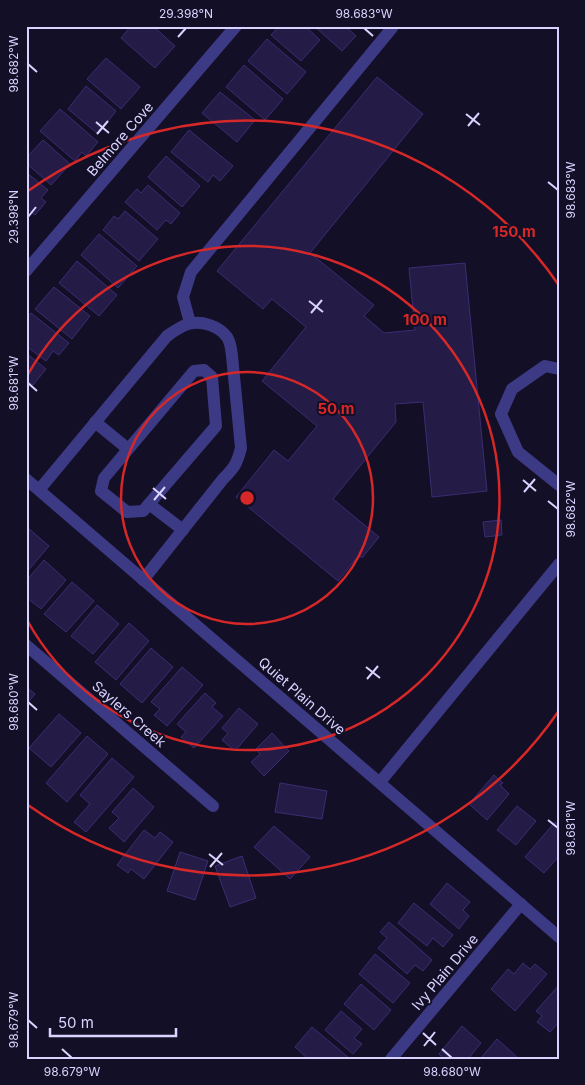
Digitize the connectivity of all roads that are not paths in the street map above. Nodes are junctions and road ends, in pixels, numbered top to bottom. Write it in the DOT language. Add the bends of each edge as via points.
graph roads {
  1 [pos="236,26"];
  2 [pos="392,28"];
  3 [pos="26,271"];
  4 [pos="190,323"];
  5 [pos="559,369"];
  6 [pos="95,422"];
  7 [pos="128,449"];
  8 [pos="26,479"];
  9 [pos="559,485"];
  10 [pos="39,490"];
  11 [pos="149,504"];
  12 [pos="183,530"];
  13 [pos="559,564"];
  14 [pos="143,580"];
  15 [pos="26,645"];
  16 [pos="380,782"];
  17 [pos="213,806"];
  18 [pos="522,904"];
  19 [pos="559,937"];
  20 [pos="391,1059"];
  1 -- 3 [label="street, Belmore Cove"];
  2 -- 4 [label="street" via="191,272 183,297"];
  4 -- 6 [label="street" via="167,336"];
  4 -- 12 [label="street" via="210,325 226,336 230,344 241,448 235,466"];
  5 -- 9 [label="street" via="545,366 512,389 501,414 518,452"];
  6 -- 7 [label="street"];
  6 -- 10 [label="street"];
  7 -- 11 [label="street" via="104,478 101,492 127,512 143,511"];
  7 -- 11 [label="street" via="194,371 204,370 212,377 216,426"];
  8 -- 10 [label="street, Quiet Plain Drive"];
  10 -- 14 [label="street, Quiet Plain Drive"];
  11 -- 12 [label="street"];
  12 -- 14 [label="street"];
  13 -- 16 [label="street"];
  14 -- 16 [label="street, Quiet Plain Drive"];
  15 -- 17 [label="street, Saylers Creek"];
  16 -- 18 [label="street, Quiet Plain Drive"];
  18 -- 19 [label="street, Quiet Plain Drive"];
  18 -- 20 [label="street, Ivy Plain Drive"];
}
